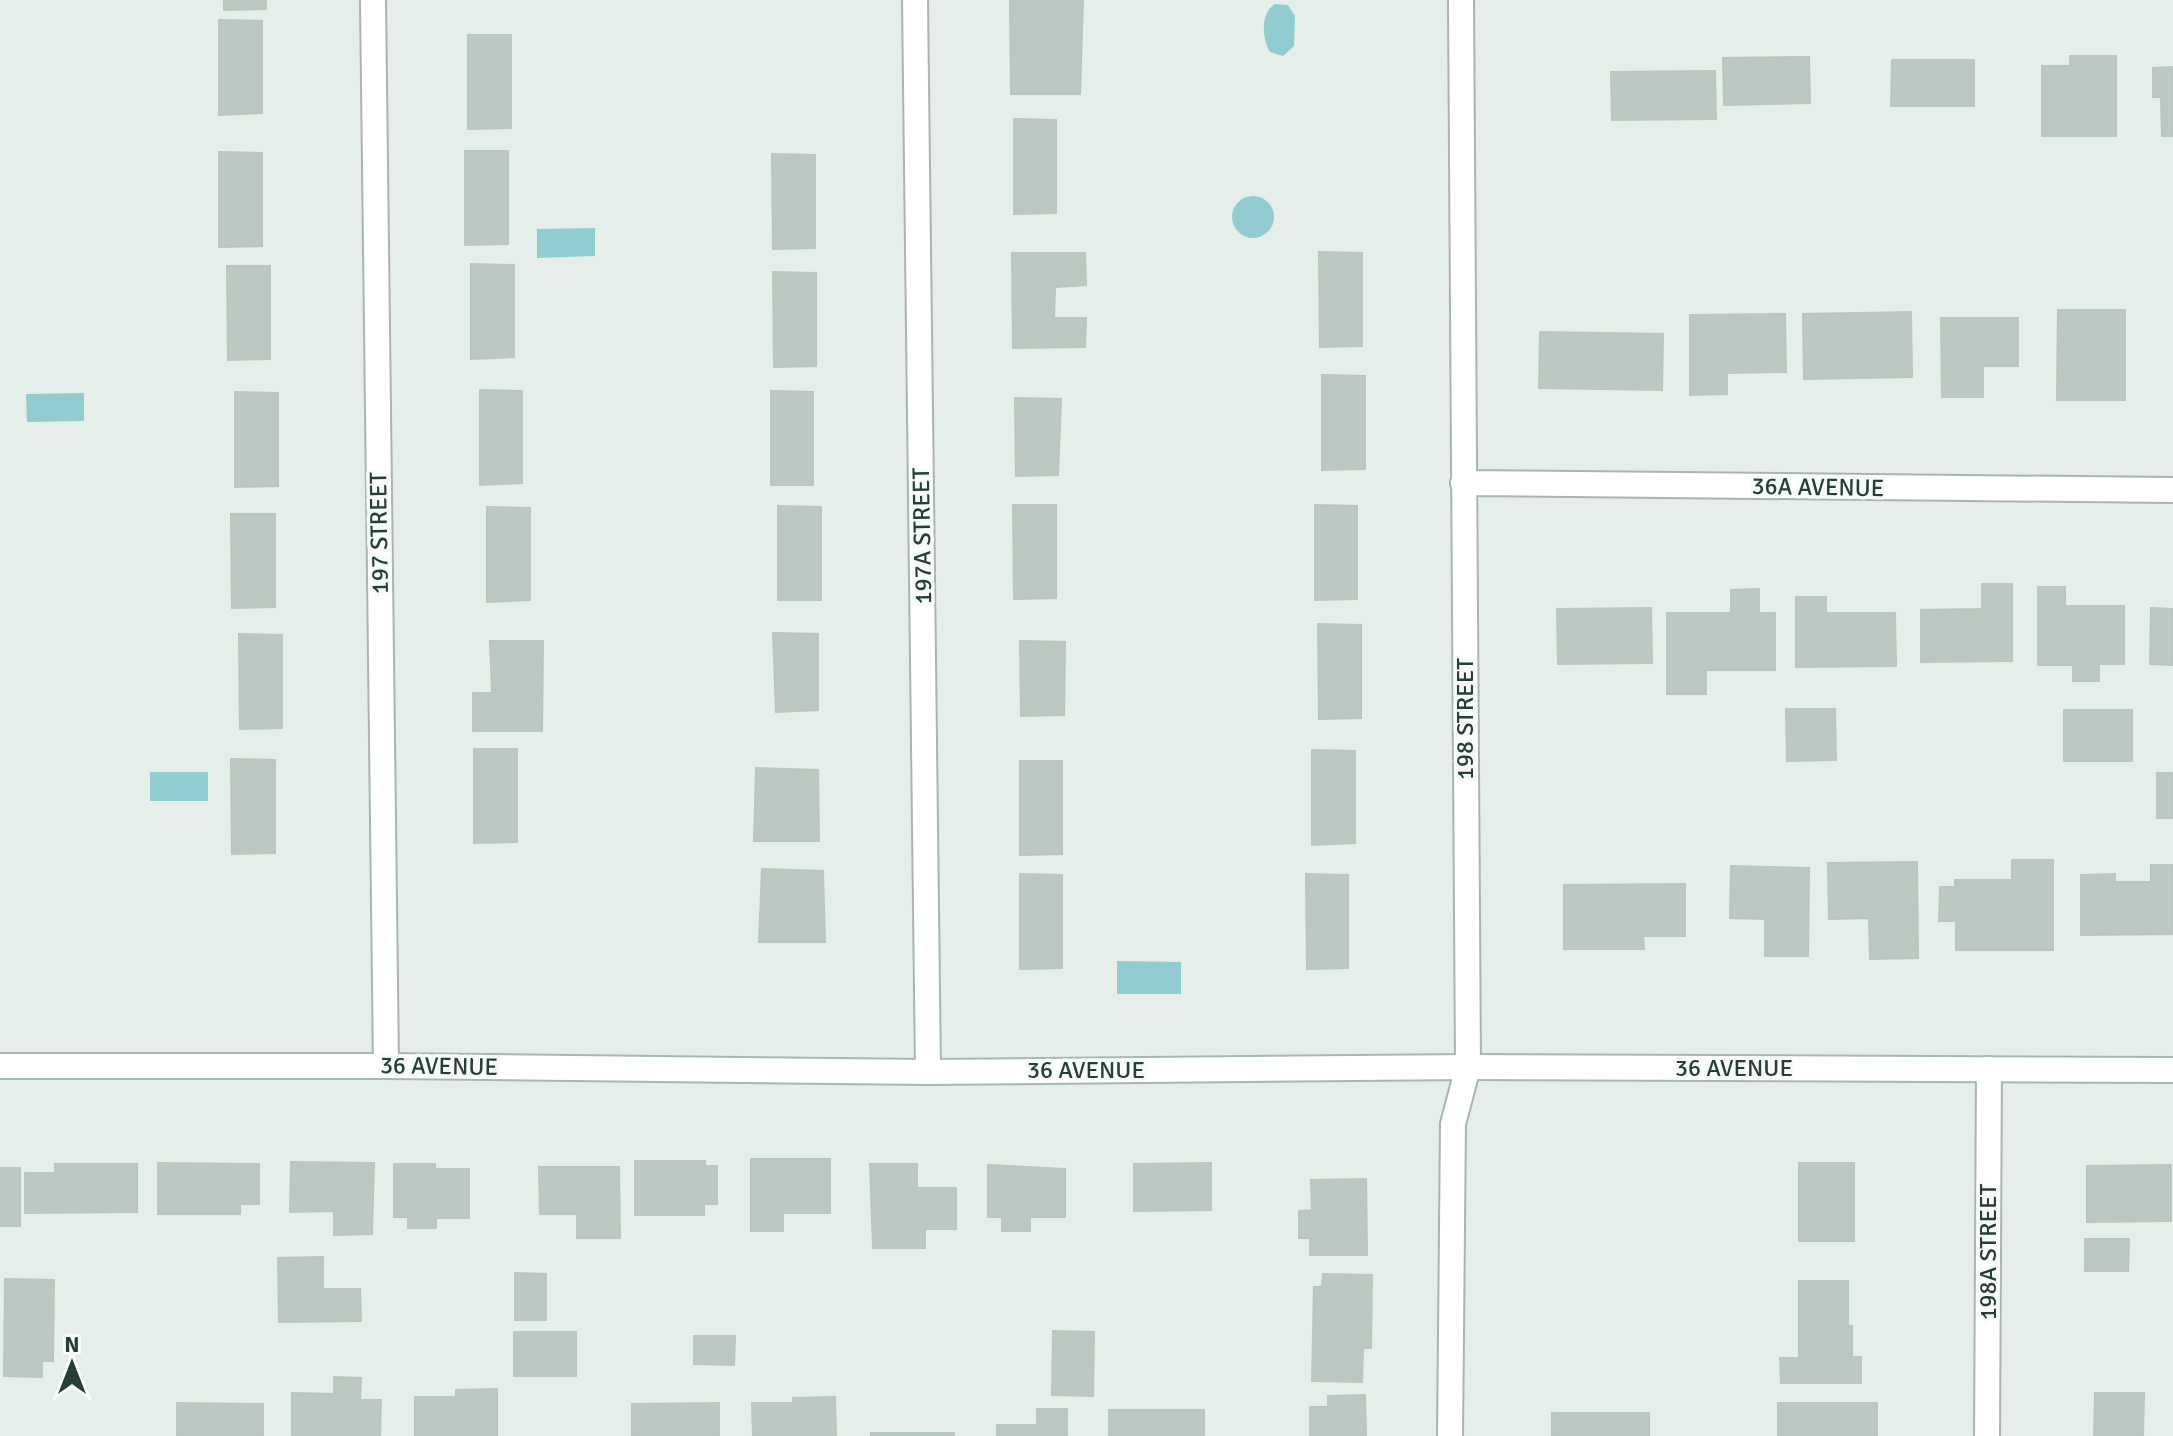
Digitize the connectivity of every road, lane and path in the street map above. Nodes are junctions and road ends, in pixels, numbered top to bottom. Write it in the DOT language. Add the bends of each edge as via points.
graph roads {
  1 [pos="373,0"];
  2 [pos="915,0"];
  3 [pos="1461,0"];
  4 [pos="1463,483"];
  5 [pos="2173,490"];
  6 [pos="0,1066"];
  7 [pos="386,1066"];
  8 [pos="1468,1067"];
  9 [pos="1989,1069"];
  10 [pos="2173,1070"];
  11 [pos="928,1072"];
  12 [pos="1450,1436"];
  13 [pos="1987,1436"];
  1 -- 7 [label="street, 197 STREET"];
  2 -- 11 [label="street, 197A STREET"];
  3 -- 4 [label="street, 198 STREET"];
  4 -- 5 [label="street, 36A AVENUE"];
  4 -- 8 [label="street, 198 STREET"];
  6 -- 7 [label="street, 36 AVENUE"];
  7 -- 11 [label="street, 36 AVENUE"];
  8 -- 9 [label="street, 36 AVENUE"];
  8 -- 11 [label="street, 36 AVENUE"];
  8 -- 12 [label="street, 198 STREET" via="1453,1124"];
  9 -- 10 [label="street, 36 AVENUE"];
  9 -- 13 [label="street, 198A STREET"];
}
